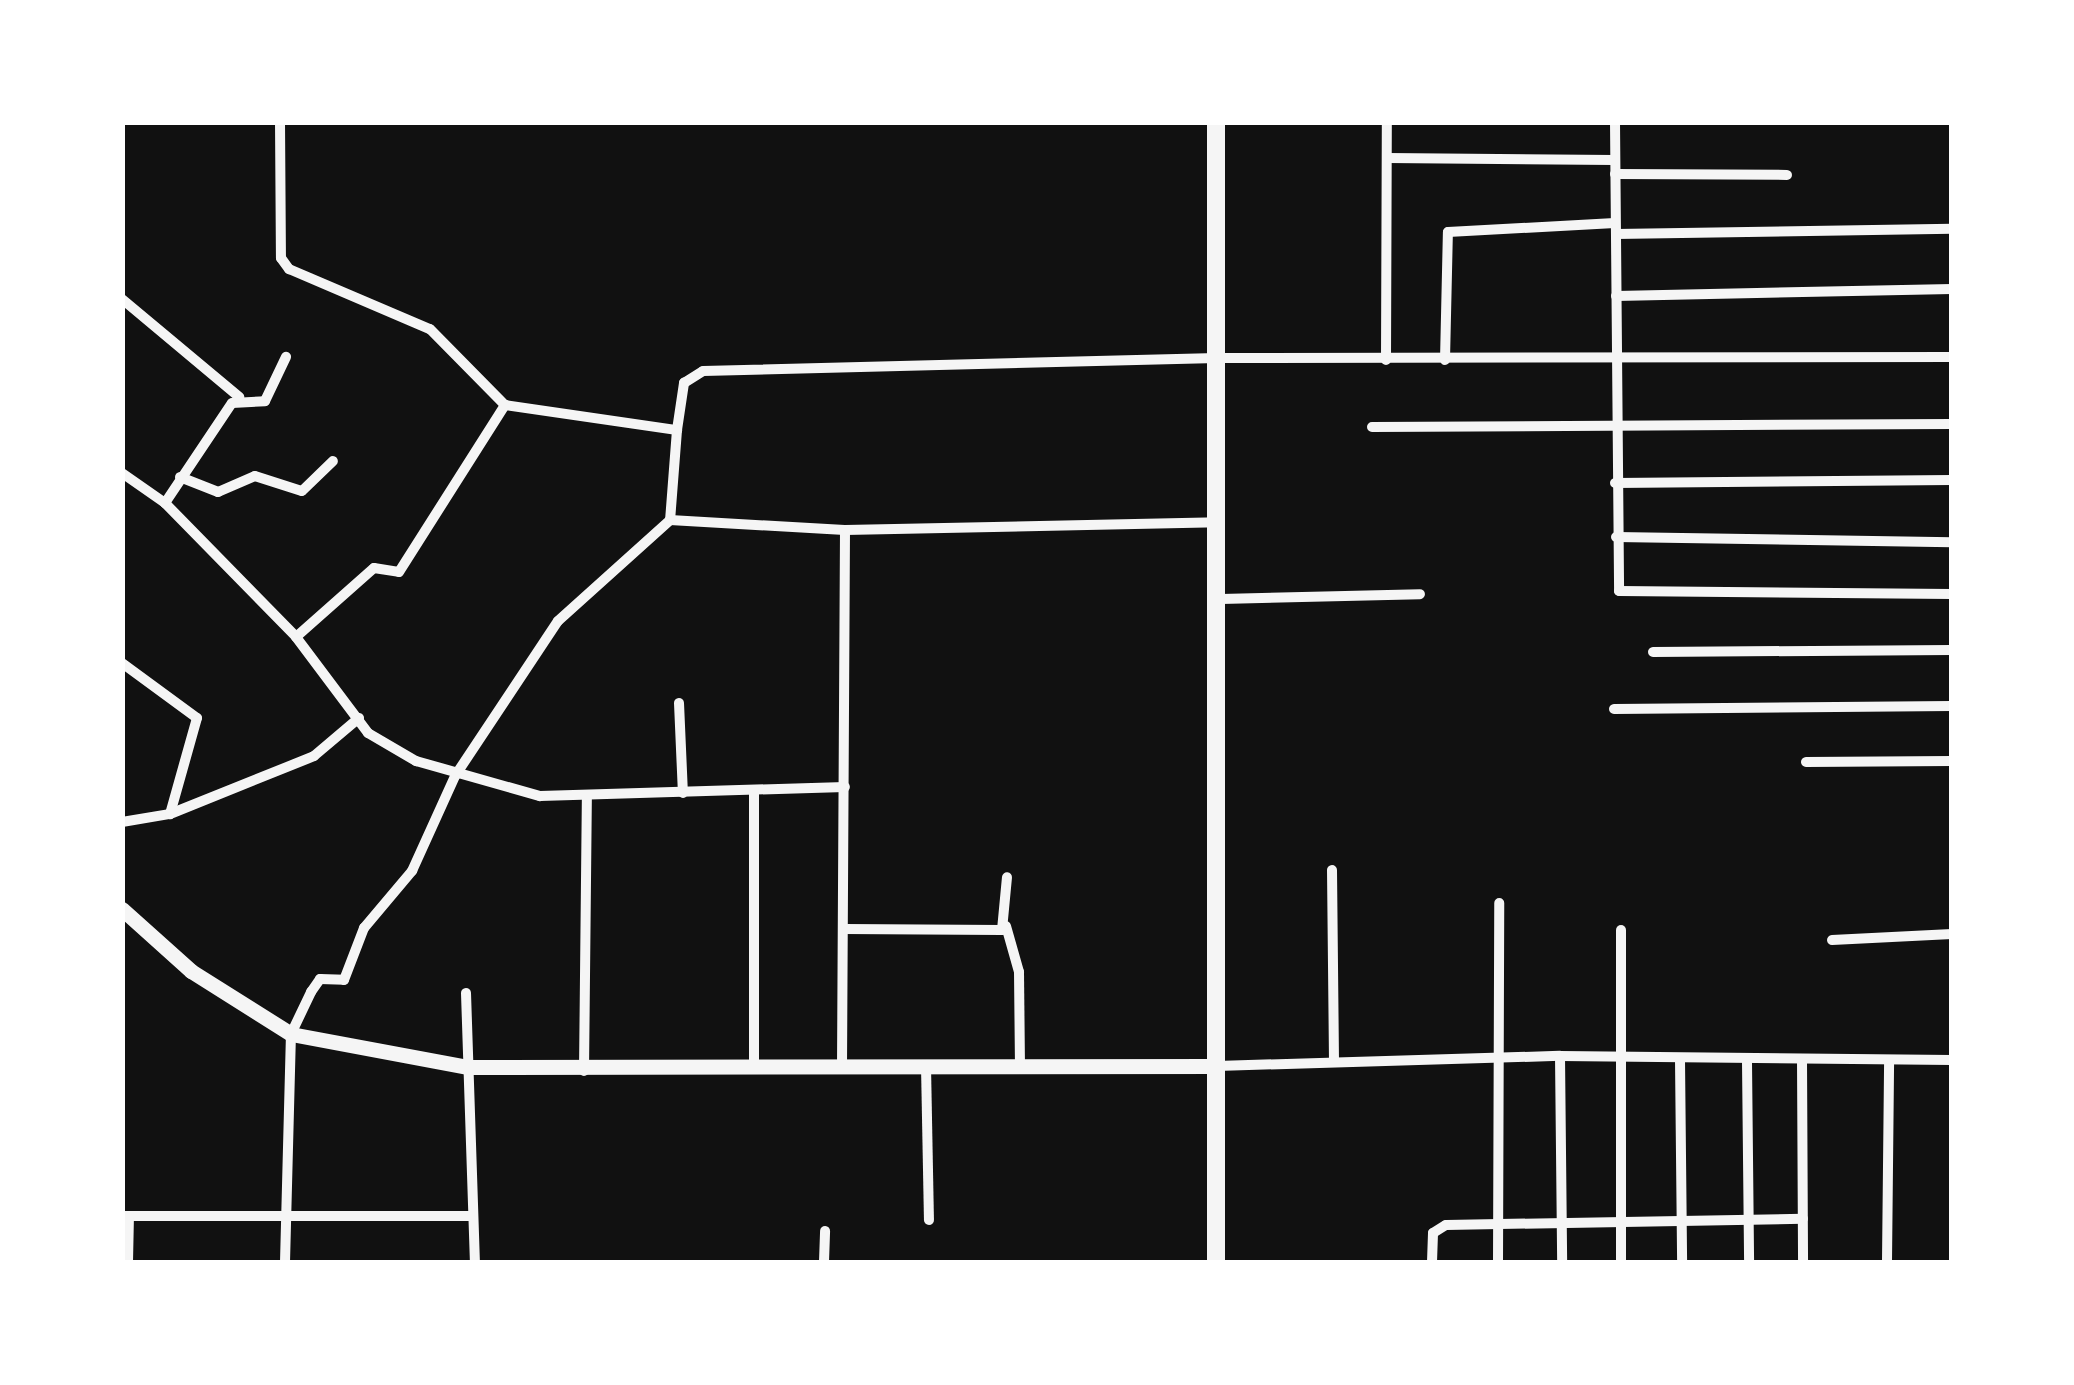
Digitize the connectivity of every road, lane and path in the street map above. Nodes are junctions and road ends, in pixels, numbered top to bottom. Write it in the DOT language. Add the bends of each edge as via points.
graph roads {
  1 [pos="280,122"];
  2 [pos="1216,122"];
  3 [pos="1387,122"];
  4 [pos="1615,122"];
  5 [pos="1387,158"];
  6 [pos="1614,160"];
  7 [pos="1615,174"];
  8 [pos="1787,174"];
  9 [pos="1616,229"];
  10 [pos="1952,229"];
  11 [pos="1952,288"];
  12 [pos="1616,296"];
  13 [pos="122,299"];
  14 [pos="1952,357"];
  15 [pos="286,358"];
  16 [pos="1217,358"];
  17 [pos="1386,360"];
  18 [pos="1444,360"];
  19 [pos="1615,361"];
  20 [pos="239,397"];
  21 [pos="504,405"];
  22 [pos="1615,423"];
  23 [pos="1952,424"];
  24 [pos="1372,427"];
  25 [pos="677,430"];
  26 [pos="332,461"];
  27 [pos="122,473"];
  28 [pos="180,478"];
  29 [pos="1952,480"];
  30 [pos="1615,484"];
  31 [pos="165,503"];
  32 [pos="670,520"];
  33 [pos="1220,522"];
  34 [pos="846,530"];
  35 [pos="1616,537"];
  36 [pos="1952,542"];
  37 [pos="1420,594"];
  38 [pos="1952,594"];
  39 [pos="1220,599"];
  40 [pos="296,637"];
  41 [pos="1952,650"];
  42 [pos="1653,652"];
  43 [pos="122,663"];
  44 [pos="680,703"];
  45 [pos="1952,706"];
  46 [pos="1614,710"];
  47 [pos="359,718"];
  48 [pos="1952,761"];
  49 [pos="1806,762"];
  50 [pos="455,776"];
  51 [pos="845,787"];
  52 [pos="754,790"];
  53 [pos="683,793"];
  54 [pos="587,796"];
  55 [pos="170,814"];
  56 [pos="122,822"];
  57 [pos="1332,870"];
  58 [pos="1006,877"];
  59 [pos="1499,903"];
  60 [pos="122,909"];
  61 [pos="1006,926"];
  62 [pos="844,929"];
  63 [pos="1621,930"];
  64 [pos="1952,934"];
  65 [pos="1832,940"];
  66 [pos="466,993"];
  67 [pos="291,1034"];
  68 [pos="1560,1056"];
  69 [pos="1494,1057"];
  70 [pos="1621,1058"];
  71 [pos="1680,1060"];
  72 [pos="1802,1060"];
  73 [pos="1890,1060"];
  74 [pos="1952,1060"];
  75 [pos="1334,1062"];
  76 [pos="1747,1062"];
  77 [pos="842,1065"];
  78 [pos="926,1066"];
  79 [pos="1020,1066"];
  80 [pos="1217,1066"];
  81 [pos="467,1067"];
  82 [pos="754,1067"];
  83 [pos="584,1070"];
  84 [pos="126,1216"];
  85 [pos="286,1216"];
  86 [pos="470,1216"];
  87 [pos="1681,1219"];
  88 [pos="929,1220"];
  89 [pos="1621,1220"];
  90 [pos="1803,1220"];
  91 [pos="1562,1221"];
  92 [pos="1749,1221"];
  93 [pos="1498,1225"];
  94 [pos="825,1231"];
  95 [pos="128,1262"];
  96 [pos="285,1262"];
  97 [pos="475,1262"];
  98 [pos="824,1262"];
  99 [pos="1216,1262"];
  100 [pos="1432,1262"];
  101 [pos="1498,1262"];
  102 [pos="1562,1262"];
  103 [pos="1621,1262"];
  104 [pos="1682,1262"];
  105 [pos="1750,1262"];
  106 [pos="1803,1262"];
  107 [pos="1887,1262"];
  1 -- 21 [label="street" via="285,266 430,328"];
  2 -- 16 [label="main road"];
  3 -- 5 [label="street"];
  4 -- 6 [label="street"];
  5 -- 6 [label="street"];
  5 -- 17 [label="street"];
  6 -- 7 [label="street"];
  7 -- 8 [label="street"];
  7 -- 9 [label="street"];
  9 -- 10 [label="street"];
  9 -- 12 [label="street"];
  9 -- 18 [label="street" via="1448,232"];
  11 -- 12 [label="street"];
  12 -- 19 [label="street"];
  13 -- 20 [label="street"];
  14 -- 19 [label="street"];
  15 -- 20 [label="street" via="265,402"];
  16 -- 17 [label="street"];
  16 -- 25 [label="street" via="703,371 684,383"];
  16 -- 33 [label="main road"];
  17 -- 18 [label="street"];
  18 -- 19 [label="street"];
  19 -- 22 [label="street"];
  20 -- 28 [label="street"];
  21 -- 25 [label="street"];
  21 -- 40 [label="street" via="400,570 374,568"];
  22 -- 23 [label="street"];
  22 -- 24 [label="street"];
  22 -- 30 [label="street"];
  25 -- 32 [label="street"];
  26 -- 28 [label="street" via="302,491 260,476 218,492"];
  27 -- 31 [label="street"];
  28 -- 31 [label="street"];
  29 -- 30 [label="street"];
  30 -- 35 [label="street"];
  31 -- 40 [label="street"];
  32 -- 34 [label="street"];
  32 -- 50 [label="street" via="558,621"];
  33 -- 34 [label="street"];
  33 -- 39 [label="main road"];
  34 -- 51 [label="street"];
  35 -- 36 [label="street"];
  35 -- 38 [label="street" via="1615,583 1630,596"];
  37 -- 39 [label="street"];
  39 -- 80 [label="main road"];
  40 -- 47 [label="street"];
  41 -- 42 [label="street"];
  43 -- 55 [label="street" via="197,718"];
  44 -- 53 [label="street"];
  45 -- 46 [label="street"];
  47 -- 50 [label="street" via="384,747"];
  47 -- 55 [label="street" via="314,756"];
  48 -- 49 [label="street"];
  50 -- 54 [label="street"];
  50 -- 67 [label="street" via="412,871 364,928 344,980 318,981"];
  51 -- 52 [label="street"];
  51 -- 62 [label="street"];
  52 -- 53 [label="street"];
  52 -- 82 [label="street"];
  53 -- 54 [label="street"];
  54 -- 83 [label="street"];
  55 -- 56 [label="street"];
  57 -- 75 [label="street"];
  58 -- 61 [label="street"];
  59 -- 69 [label="street"];
  60 -- 67 [label="street" via="191,971"];
  61 -- 62 [label="street"];
  61 -- 79 [label="street" via="1019,972"];
  62 -- 77 [label="street"];
  63 -- 70 [label="street"];
  64 -- 65 [label="street"];
  66 -- 81 [label="street"];
  67 -- 81 [label="street"];
  67 -- 85 [label="street"];
  68 -- 69 [label="street"];
  68 -- 70 [label="street"];
  68 -- 91 [label="street"];
  69 -- 75 [label="street"];
  69 -- 93 [label="street"];
  70 -- 71 [label="street"];
  70 -- 89 [label="street"];
  71 -- 76 [label="street"];
  71 -- 87 [label="street"];
  72 -- 73 [label="street"];
  72 -- 76 [label="street"];
  72 -- 90 [label="street"];
  73 -- 74 [label="street"];
  73 -- 107 [label="street"];
  75 -- 80 [label="street"];
  76 -- 92 [label="street"];
  77 -- 78 [label="street"];
  77 -- 82 [label="street"];
  78 -- 79 [label="street"];
  78 -- 88 [label="street"];
  79 -- 80 [label="street"];
  80 -- 99 [label="main road"];
  81 -- 83 [label="street"];
  81 -- 86 [label="street"];
  82 -- 83 [label="street"];
  84 -- 85 [label="street"];
  84 -- 95 [label="street"];
  85 -- 86 [label="street"];
  85 -- 96 [label="street"];
  86 -- 97 [label="street"];
  87 -- 89 [label="street"];
  87 -- 92 [label="street"];
  87 -- 104 [label="street"];
  89 -- 91 [label="street"];
  89 -- 103 [label="street"];
  90 -- 92 [label="street"];
  90 -- 106 [label="street"];
  91 -- 93 [label="street"];
  91 -- 102 [label="street"];
  92 -- 105 [label="street"];
  93 -- 100 [label="street" via="1438,1229"];
  93 -- 101 [label="street"];
  94 -- 98 [label="street"];
}
